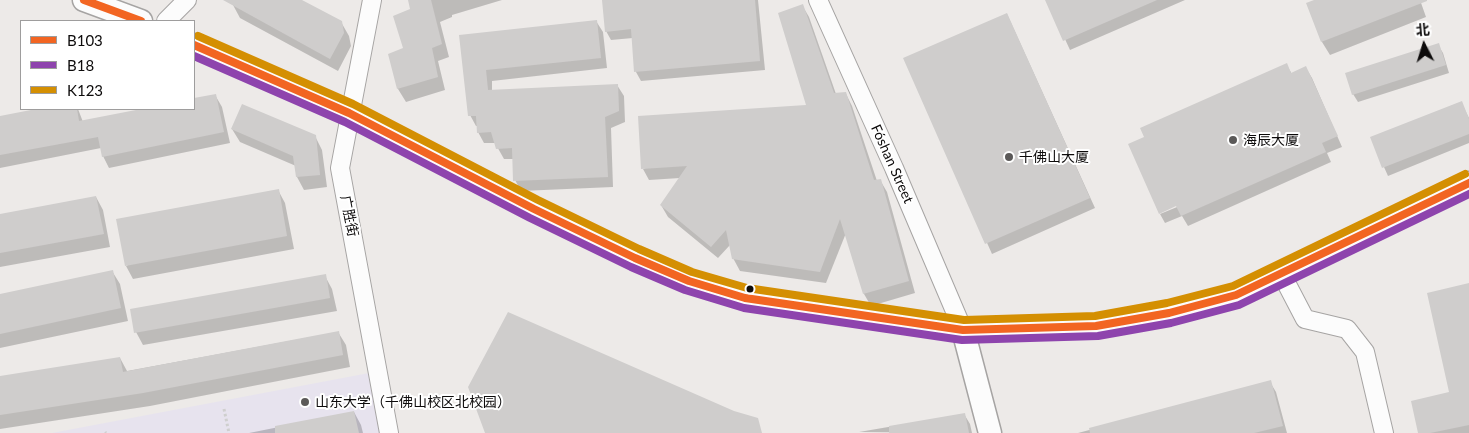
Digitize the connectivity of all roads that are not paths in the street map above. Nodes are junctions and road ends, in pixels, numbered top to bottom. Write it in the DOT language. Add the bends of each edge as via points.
graph roads {
  1 [pos="84,0"];
  2 [pos="187,0"];
  3 [pos="372,0"];
  4 [pos="818,0"];
  5 [pos="138,20"];
  6 [pos="167,20"];
  7 [pos="195,44"];
  8 [pos="349,113"];
  9 [pos="1469,183"];
  10 [pos="1281,273"];
  11 [pos="964,330"];
  12 [pos="389,433"];
  13 [pos="990,433"];
  14 [pos="1384,433"];
  1 -- 5 [label="main road"];
  2 -- 6 [label="street"];
  3 -- 8 [label="street, 广胜街"];
  4 -- 11 [label="street, Fóshan Street"];
  7 -- 8 [label="main road"];
  8 -- 11 [label="main road" via="534,209 689,281 745,298"];
  8 -- 12 [label="street, 广胜街" via="340,168"];
  9 -- 10 [label="main road"];
  10 -- 11 [label="main road" via="1236,295 1169,313 1096,326"];
  10 -- 14 [label="street" via="1305,320 1347,329 1365,352"];
  11 -- 13 [label="main road"];
}
